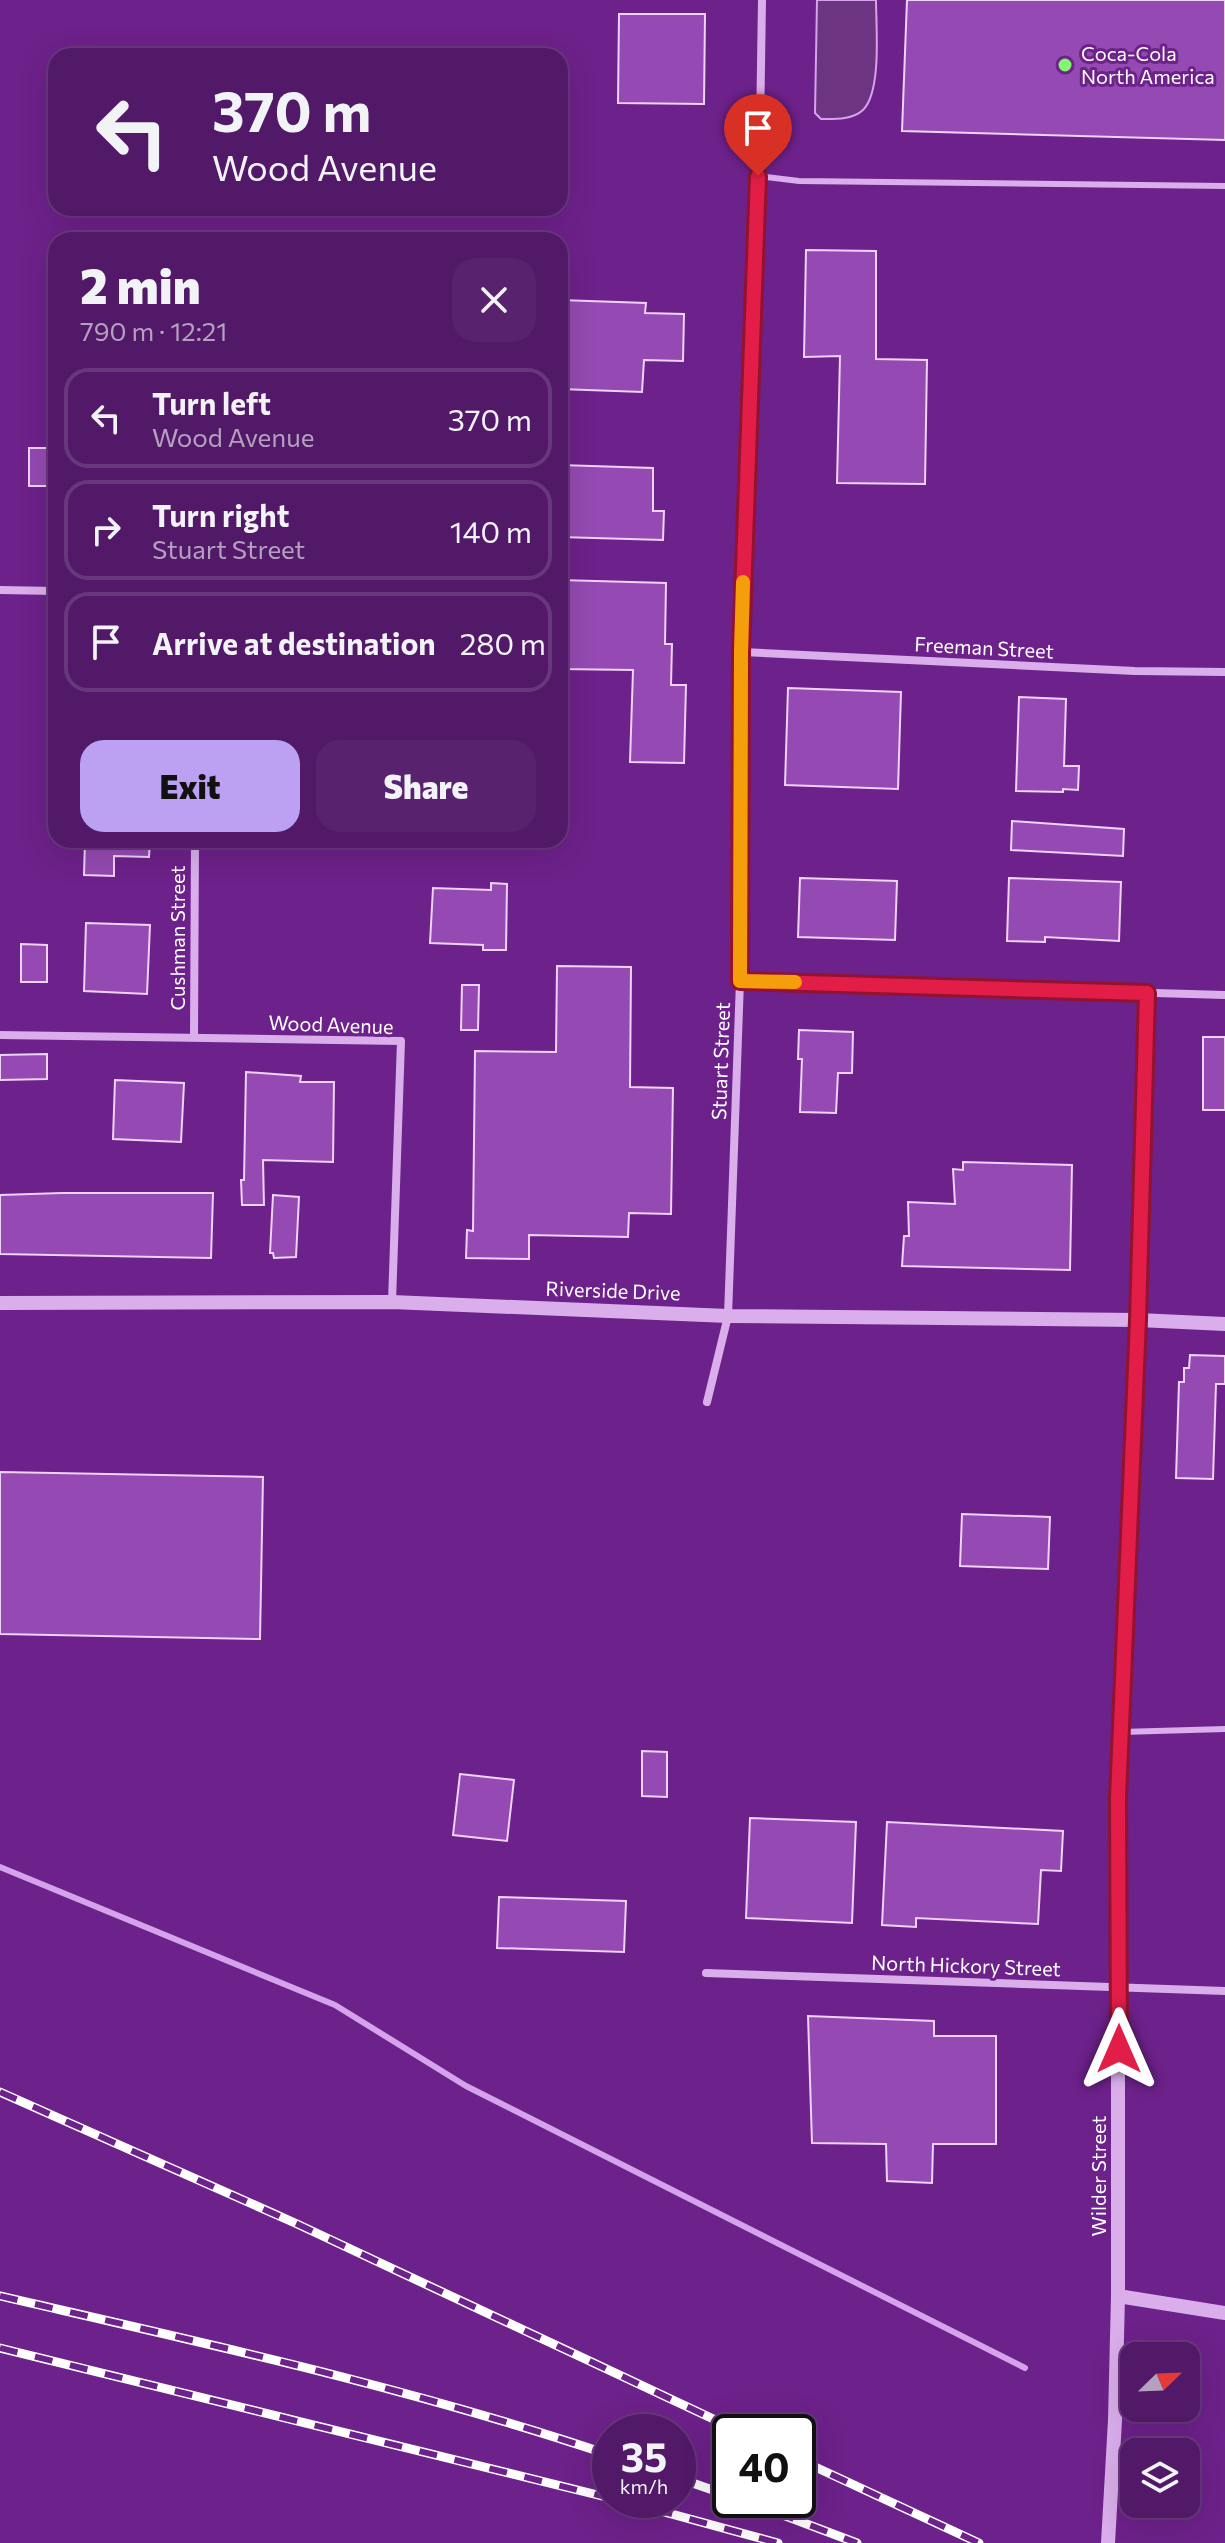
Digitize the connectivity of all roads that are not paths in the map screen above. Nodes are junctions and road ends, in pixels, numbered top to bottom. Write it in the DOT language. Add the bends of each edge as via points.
graph roads {
  1 [pos="762,0"];
  2 [pos="758,176"];
  3 [pos="1225,186"];
  4 [pos="0,590"];
  5 [pos="48,591"];
  6 [pos="741,652"];
  7 [pos="1225,672"];
  8 [pos="195,848"];
  9 [pos="740,981"];
  10 [pos="1147,993"];
  11 [pos="1225,995"];
  12 [pos="0,1035"];
  13 [pos="194,1037"];
  14 [pos="392,1302"];
  15 [pos="0,1303"];
  16 [pos="728,1316"];
  17 [pos="1138,1320"];
  18 [pos="1225,1324"];
  19 [pos="707,1402"];
  20 [pos="1225,1729"];
  21 [pos="1121,1732"];
  22 [pos="706,1973"];
  23 [pos="1119,1987"];
  24 [pos="1225,1991"];
  25 [pos="1118,2296"];
  26 [pos="1225,2313"];
  27 [pos="1108,2543"];
  1 -- 2 [label="street, Stuart Street"];
  2 -- 3 [label="lane" via="799,181"];
  2 -- 6 [label="street, Stuart Street"];
  4 -- 5 [label="street"];
  6 -- 7 [label="street, Freeman Street"];
  6 -- 9 [label="street, Stuart Street"];
  8 -- 13 [label="street, Cushman Street"];
  9 -- 10 [label="street"];
  9 -- 16 [label="street, Stuart Street"];
  10 -- 11 [label="street"];
  10 -- 17 [label="street, Wilder Street"];
  12 -- 13 [label="street, Wood Avenue"];
  13 -- 14 [label="street, Wood Avenue" via="401,1041"];
  14 -- 15 [label="street, Riverside Drive"];
  14 -- 16 [label="street, Riverside Drive"];
  16 -- 17 [label="street, Riverside Drive"];
  16 -- 19 [label="street, Stuart Street"];
  17 -- 18 [label="street, Riverside Drive"];
  17 -- 21 [label="street, Wilder Street"];
  20 -- 21 [label="lane"];
  21 -- 23 [label="street, Wilder Street"];
  22 -- 23 [label="street, North Hickory Street"];
  23 -- 24 [label="street, North Hickory Street"];
  23 -- 25 [label="street, Wilder Street"];
  25 -- 26 [label="street"];
  25 -- 27 [label="street, Wilder Street"];
}
